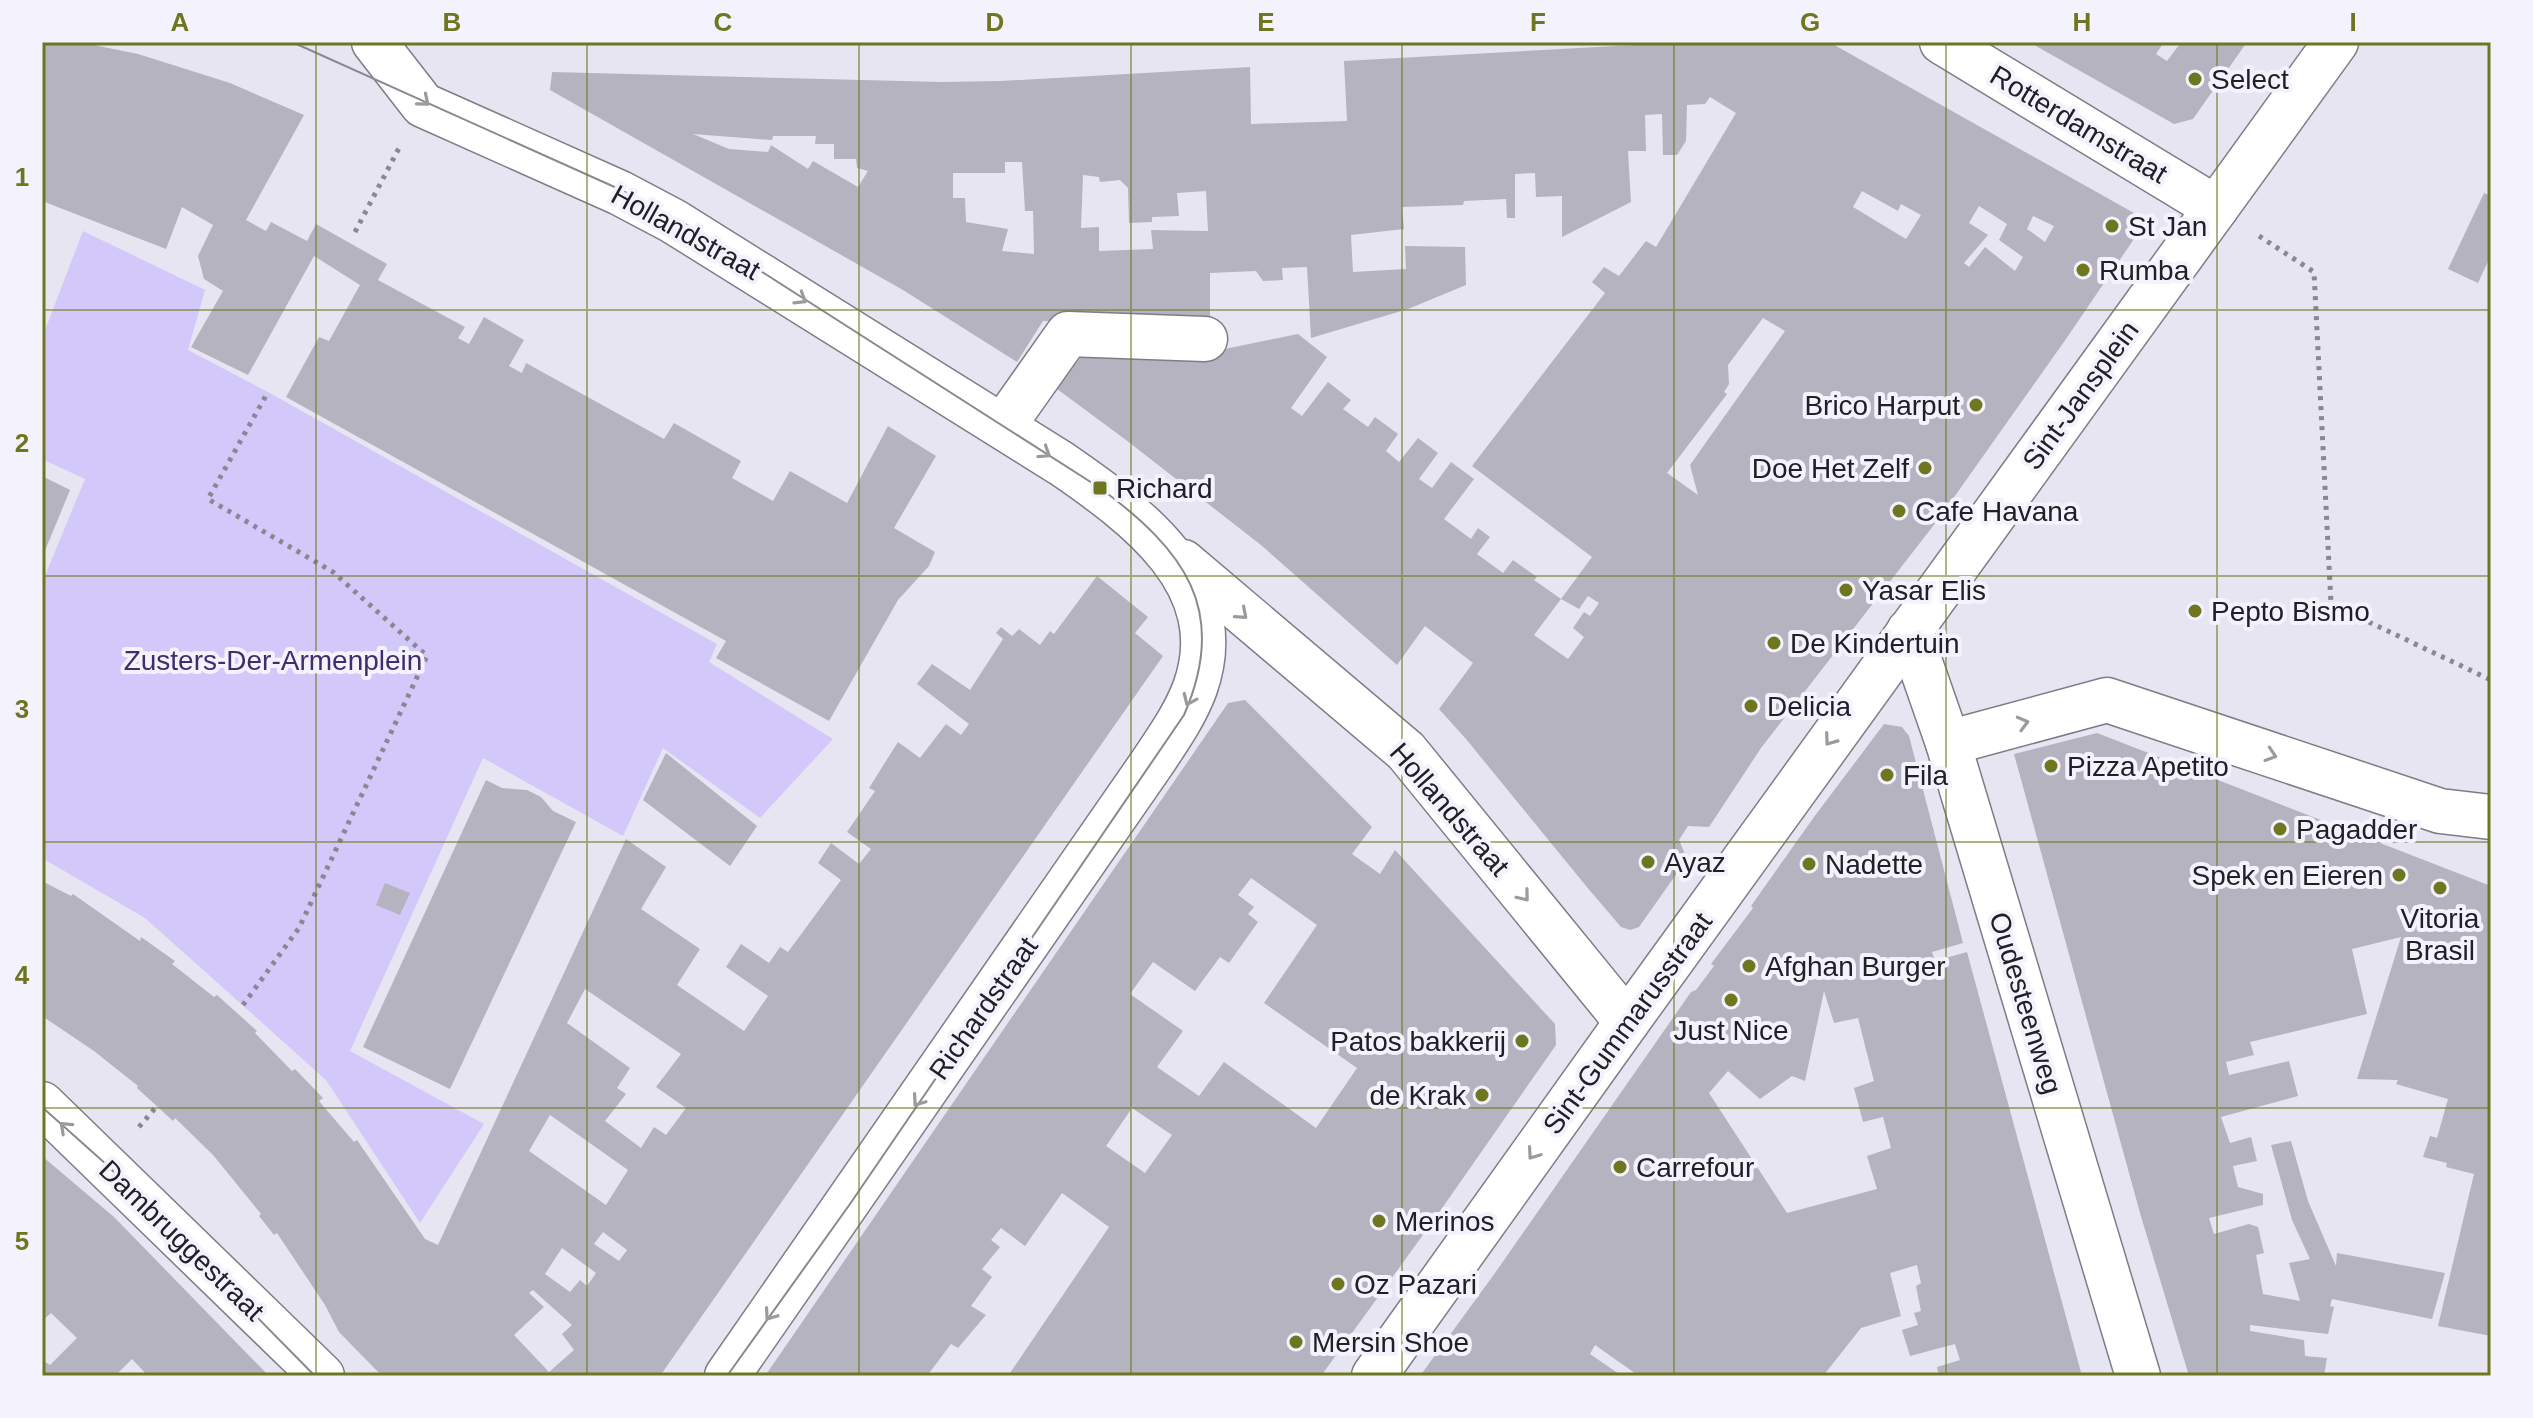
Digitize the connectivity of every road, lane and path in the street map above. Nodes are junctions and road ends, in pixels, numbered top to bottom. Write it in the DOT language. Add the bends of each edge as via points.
graph roads {
  1 [pos="374,42"];
  2 [pos="1942,42"];
  3 [pos="2336,42"];
  4 [pos="423,105"];
  5 [pos="2216,208"];
  6 [pos="355,232"];
  7 [pos="1205,339"];
  8 [pos="268,392"];
  9 [pos="1003,426"];
  10 [pos="1142,525"];
  11 [pos="1201,625"];
  12 [pos="1909,631"];
  13 [pos="2491,680"];
  14 [pos="1948,743"];
  15 [pos="2491,817"];
  16 [pos="243,1005"];
  17 [pos="1627,1022"];
  18 [pos="42,1104"];
  19 [pos="322,1376"];
  20 [pos="727,1376"];
  21 [pos="1374,1376"];
  22 [pos="2138,1376"];
  1 -- 4 [label="street, Hollandstraat, one-way"];
  2 -- 5 [label="street, Rotterdamstraat"];
  3 -- 5 [label="street, Sint-Jansplein"];
  4 -- 6 [label="path"];
  4 -- 9 [label="street, Hollandstraat, one-way" via="673,221"];
  5 -- 12 [label="street, Sint-Jansplein"];
  5 -- 13 [label="path" via="2314,272 2331,604"];
  7 -- 9 [label="street" via="1068,334"];
  8 -- 16 [label="path" via="208,499 333,572 427,656 299,928"];
  9 -- 10 [label="street, Hollandstraat, one-way" via="1109,496"];
  10 -- 11 [label="street, Hollandstraat" via="1184,574"];
  10 -- 17 [label="street, Hollandstraat, one-way" via="1406,751"];
  11 -- 20 [label="street, Richardstraat, one-way" via="1196,686 1168,739"];
  12 -- 14 [label="street, Oudesteenweg"];
  12 -- 17 [label="street, Sint-Gummarusstraat, one-way"];
  14 -- 15 [label="street, one-way" via="2107,700 2440,811"];
  14 -- 22 [label="street, Oudesteenweg"];
  17 -- 21 [label="street, Sint-Gummarusstraat, one-way"];
  19 -- 18 [label="street, Dambruggestraat, one-way"];
}
